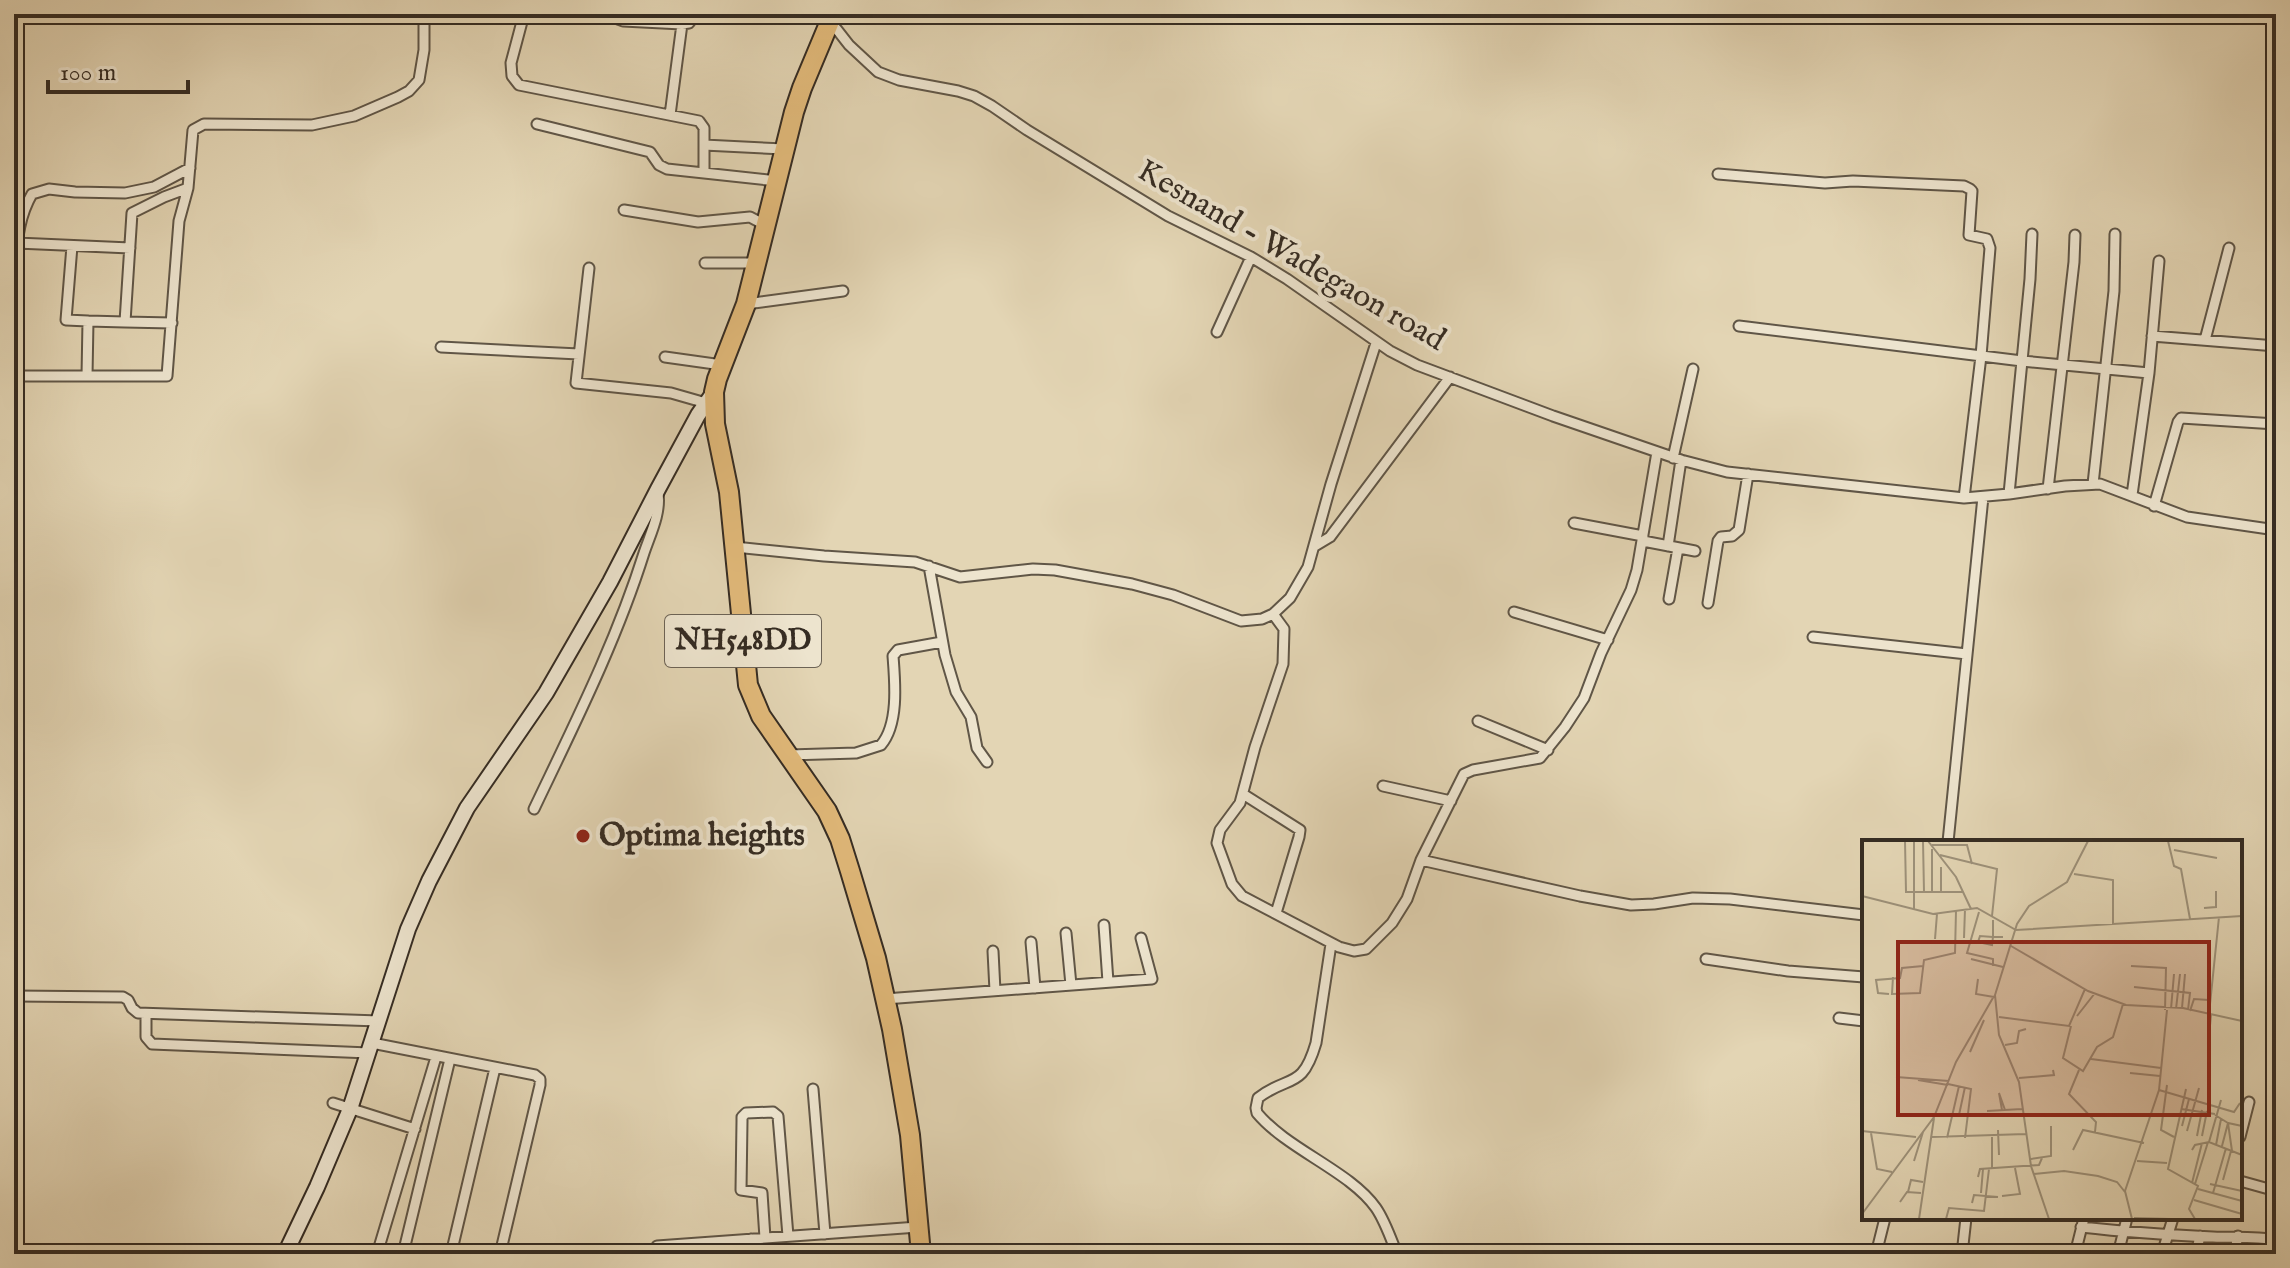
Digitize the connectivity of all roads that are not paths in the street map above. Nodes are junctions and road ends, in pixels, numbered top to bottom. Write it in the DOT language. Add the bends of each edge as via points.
graph roads {
  1 [pos="424,14"];
  2 [pos="524,14"];
  3 [pos="604,14"];
  4 [pos="696,14"];
  5 [pos="832,18"];
  6 [pos="682,24"];
  7 [pos="670,115"];
  8 [pos="537,124"];
  9 [pos="704,145"];
  10 [pos="785,149"];
  11 [pos="190,168"];
  12 [pos="704,173"];
  13 [pos="1718,174"];
  14 [pos="777,181"];
  15 [pos="188,188"];
  16 [pos="624,210"];
  17 [pos="766,226"];
  18 [pos="2032,234"];
  19 [pos="2115,234"];
  20 [pos="2075,235"];
  21 [pos="17,243"];
  22 [pos="72,246"];
  23 [pos="130,248"];
  24 [pos="2229,248"];
  25 [pos="1251,257"];
  26 [pos="15,261"];
  27 [pos="2159,261"];
  28 [pos="705,263"];
  29 [pos="756,263"];
  30 [pos="589,268"];
  31 [pos="843,291"];
  32 [pos="14,304"];
  33 [pos="746,304"];
  34 [pos="88,321"];
  35 [pos="125,322"];
  36 [pos="172,323"];
  37 [pos="1739,326"];
  38 [pos="1217,332"];
  39 [pos="2152,336"];
  40 [pos="2205,340"];
  41 [pos="1376,343"];
  42 [pos="2276,346"];
  43 [pos="441,347"];
  44 [pos="579,354"];
  45 [pos="1981,356"];
  46 [pos="665,357"];
  47 [pos="2022,361"];
  48 [pos="722,365"];
  49 [pos="2063,365"];
  50 [pos="2105,368"];
  51 [pos="1693,369"];
  52 [pos="2149,373"];
  53 [pos="14,376"];
  54 [pos="87,376"];
  55 [pos="1450,377"];
  56 [pos="710,398"];
  57 [pos="2276,424"];
  58 [pos="1657,452"];
  59 [pos="1677,459"];
  60 [pos="1748,474"];
  61 [pos="2093,484"];
  62 [pos="658,489"];
  63 [pos="2048,489"];
  64 [pos="2009,494"];
  65 [pos="2132,495"];
  66 [pos="1983,497"];
  67 [pos="1964,498"];
  68 [pos="2154,506"];
  69 [pos="1574,523"];
  70 [pos="2276,530"];
  71 [pos="1643,539"];
  72 [pos="1315,546"];
  73 [pos="735,547"];
  74 [pos="1673,547"];
  75 [pos="1695,551"];
  76 [pos="929,566"];
  77 [pos="1669,599"];
  78 [pos="1708,603"];
  79 [pos="1514,612"];
  80 [pos="1273,614"];
  81 [pos="1813,637"];
  82 [pos="1608,640"];
  83 [pos="942,642"];
  84 [pos="1967,654"];
  85 [pos="1478,721"];
  86 [pos="1548,750"];
  87 [pos="789,755"];
  88 [pos="987,762"];
  89 [pos="1383,786"];
  90 [pos="1243,794"];
  91 [pos="1451,801"];
  92 [pos="534,809"];
  93 [pos="1948,840"];
  94 [pos="1421,860"];
  95 [pos="1276,913"];
  96 [pos="1862,915"];
  97 [pos="1104,925"];
  98 [pos="1066,933"];
  99 [pos="1141,938"];
  100 [pos="1031,942"];
  101 [pos="1331,944"];
  102 [pos="993,951"];
  103 [pos="1706,959"];
  104 [pos="1862,977"];
  105 [pos="1108,982"];
  106 [pos="1071,985"];
  107 [pos="1035,988"];
  108 [pos="995,991"];
  109 [pos="14,996"];
  110 [pos="885,999"];
  111 [pos="146,1014"];
  112 [pos="1839,1018"];
  113 [pos="379,1021"];
  114 [pos="1862,1021"];
  115 [pos="370,1048"];
  116 [pos="436,1057"];
  117 [pos="450,1059"];
  118 [pos="495,1068"];
  119 [pos="813,1089"];
  120 [pos="2249,1102"];
  121 [pos="333,1103"];
  122 [pos="350,1109"];
  123 [pos="415,1129"];
  124 [pos="2242,1129"];
  125 [pos="2276,1171"];
  126 [pos="2242,1182"];
  127 [pos="2274,1190"];
  128 [pos="1884,1220"];
  129 [pos="1966,1220"];
  130 [pos="2126,1220"];
  131 [pos="2172,1220"];
  132 [pos="2082,1223"];
  133 [pos="918,1227"];
  134 [pos="2123,1232"];
  135 [pos="825,1234"];
  136 [pos="2168,1234"];
  137 [pos="788,1236"];
  138 [pos="2200,1236"];
  139 [pos="2238,1236"];
  140 [pos="765,1238"];
  141 [pos="751,1239"];
  142 [pos="2276,1239"];
  143 [pos="664,1248"];
  144 [pos="285,1254"];
  145 [pos="377,1254"];
  146 [pos="403,1254"];
  147 [pos="451,1254"];
  148 [pos="500,1254"];
  149 [pos="752,1254"];
  150 [pos="921,1254"];
  151 [pos="1397,1254"];
  152 [pos="1876,1254"];
  153 [pos="1962,1254"];
  154 [pos="2075,1254"];
  155 [pos="2118,1254"];
  156 [pos="2162,1254"];
  157 [pos="2196,1254"];
  158 [pos="2234,1254"];
  159 [pos="2272,1254"];
  1 -- 11 [label="street" via="419,80 409,91 354,116 312,125 197,126"];
  2 -- 7 [label="street" via="511,63 519,85"];
  3 -- 6 [label="street" via="623,21"];
  4 -- 6 [label="street"];
  5 -- 10 [label="highway, NH548DD" via="802,88"];
  5 -- 25 [label="street, Kesnand - Wadegaon road" via="849,45 878,72 974,96 1168,216"];
  6 -- 7 [label="street"];
  7 -- 9 [label="street" via="699,121"];
  8 -- 12 [label="street" via="650,152 667,169"];
  9 -- 10 [label="street"];
  9 -- 12 [label="street"];
  10 -- 14 [label="highway, NH548DD"];
  11 -- 15 [label="street"];
  11 -- 21 [label="street" via="154,187 125,193 49,189 32,194"];
  12 -- 14 [label="street"];
  13 -- 45 [label="street" via="1970,189 1968,232 1989,244"];
  14 -- 17 [label="highway, NH548DD"];
  15 -- 23 [label="street" via="132,213"];
  15 -- 36 [label="street" via="179,221"];
  16 -- 17 [label="street" via="698,222 750,217"];
  17 -- 29 [label="highway, NH548DD"];
  18 -- 47 [label="street"];
  19 -- 50 [label="street"];
  20 -- 49 [label="street"];
  21 -- 22 [label="street"];
  21 -- 26 [label="street"];
  22 -- 23 [label="street"];
  22 -- 34 [label="street" via="66,320"];
  23 -- 35 [label="street"];
  24 -- 40 [label="street"];
  25 -- 38 [label="street"];
  25 -- 41 [label="street, Kesnand - Wadegaon road"];
  26 -- 32 [label="street"];
  27 -- 39 [label="street"];
  28 -- 29 [label="street"];
  29 -- 33 [label="highway, NH548DD"];
  30 -- 44 [label="street"];
  31 -- 33 [label="street"];
  33 -- 48 [label="highway, NH548DD"];
  34 -- 35 [label="street"];
  34 -- 54 [label="street"];
  35 -- 36 [label="street"];
  36 -- 54 [label="street" via="167,376"];
  37 -- 45 [label="street"];
  39 -- 40 [label="street"];
  39 -- 52 [label="street"];
  40 -- 42 [label="street"];
  41 -- 55 [label="street, Kesnand - Wadegaon road"];
  41 -- 72 [label="street"];
  43 -- 44 [label="street"];
  44 -- 56 [label="street" via="576,383"];
  45 -- 47 [label="street"];
  45 -- 67 [label="street"];
  46 -- 48 [label="street"];
  47 -- 49 [label="street"];
  47 -- 64 [label="street"];
  48 -- 56 [label="highway, NH548DD"];
  49 -- 50 [label="street"];
  49 -- 63 [label="street"];
  50 -- 52 [label="street"];
  50 -- 61 [label="street"];
  51 -- 59 [label="street"];
  52 -- 65 [label="street"];
  53 -- 54 [label="street"];
  55 -- 58 [label="street, Kesnand - Wadegaon road"];
  55 -- 72 [label="street" via="1330,537"];
  56 -- 62 [label="street"];
  56 -- 73 [label="highway, NH548DD"];
  57 -- 68 [label="street" via="2181,418"];
  58 -- 59 [label="street, Kesnand - Wadegaon road"];
  58 -- 71 [label="street"];
  59 -- 60 [label="street, Kesnand - Wadegaon road"];
  59 -- 74 [label="street"];
  60 -- 67 [label="street, Kesnand - Wadegaon road"];
  60 -- 78 [label="street" via="1739,530 1718,541"];
  61 -- 63 [label="street, Kesnand - Wadegaon road"];
  61 -- 65 [label="street, Kesnand - Wadegaon road"];
  62 -- 92 [label="street" via="657,514 629,600"];
  62 -- 113 [label="street" via="546,693 460,820 408,929"];
  63 -- 64 [label="street, Kesnand - Wadegaon road"];
  64 -- 66 [label="street, Kesnand - Wadegaon road"];
  65 -- 68 [label="street, Kesnand - Wadegaon road"];
  66 -- 67 [label="street, Kesnand - Wadegaon road"];
  66 -- 84 [label="street"];
  68 -- 70 [label="street, Kesnand - Wadegaon road" via="2211,522"];
  69 -- 71 [label="street"];
  71 -- 74 [label="street"];
  71 -- 82 [label="street" via="1634,582"];
  72 -- 80 [label="street" via="1302,580"];
  73 -- 76 [label="street"];
  73 -- 87 [label="highway, NH548DD" via="748,685 761,716"];
  74 -- 75 [label="street"];
  74 -- 77 [label="street"];
  76 -- 80 [label="street" via="960,577 1055,570 1146,587 1241,621"];
  76 -- 83 [label="street"];
  79 -- 82 [label="street"];
  80 -- 90 [label="street" via="1284,629 1283,664"];
  81 -- 84 [label="street"];
  82 -- 86 [label="street" via="1584,698"];
  83 -- 87 [label="street" via="898,650 893,656 890,730 881,745 856,753"];
  83 -- 88 [label="street" via="956,692 971,717 977,748"];
  84 -- 93 [label="street"];
  85 -- 86 [label="street"];
  86 -- 91 [label="street" via="1536,760 1468,772"];
  87 -- 110 [label="highway, NH548DD" via="840,839"];
  89 -- 91 [label="street"];
  90 -- 95 [label="street" via="1220,830 1218,849 1237,891"];
  90 -- 95 [label="street" via="1300,830"];
  91 -- 94 [label="street"];
  94 -- 96 [label="street" via="1631,905 1730,899"];
  94 -- 101 [label="street" via="1402,908 1371,945 1354,951"];
  95 -- 101 [label="street"];
  97 -- 105 [label="street"];
  98 -- 106 [label="street"];
  99 -- 105 [label="street" via="1152,979"];
  100 -- 107 [label="street"];
  101 -- 151 [label="street" via="1312,1057 1298,1078 1258,1098 1257,1113 1370,1201"];
  102 -- 108 [label="street"];
  103 -- 104 [label="street"];
  105 -- 106 [label="street"];
  106 -- 107 [label="street"];
  107 -- 108 [label="street"];
  108 -- 110 [label="street"];
  109 -- 111 [label="street" via="123,997 135,1012"];
  110 -- 133 [label="highway, NH548DD" via="910,1135"];
  111 -- 113 [label="street"];
  111 -- 115 [label="street" via="146,1037 152,1044"];
  112 -- 114 [label="street"];
  113 -- 115 [label="street"];
  115 -- 116 [label="street"];
  115 -- 122 [label="street"];
  116 -- 117 [label="street"];
  116 -- 123 [label="street"];
  117 -- 118 [label="street"];
  117 -- 146 [label="street"];
  118 -- 147 [label="street"];
  118 -- 148 [label="street" via="535,1075 540,1082"];
  119 -- 135 [label="street"];
  120 -- 124 [label="street"];
  121 -- 122 [label="street"];
  122 -- 123 [label="street"];
  122 -- 144 [label="street"];
  123 -- 145 [label="street"];
  125 -- 127 [label="street"];
  126 -- 127 [label="street"];
  128 -- 152 [label="street"];
  129 -- 153 [label="street"];
  130 -- 134 [label="street"];
  131 -- 136 [label="street"];
  132 -- 134 [label="street"];
  132 -- 154 [label="street"];
  133 -- 135 [label="street"];
  133 -- 150 [label="highway, NH548DD"];
  134 -- 136 [label="street"];
  134 -- 155 [label="street"];
  135 -- 137 [label="street"];
  136 -- 138 [label="street"];
  136 -- 156 [label="street"];
  137 -- 140 [label="street"];
  137 -- 140 [label="street" via="778,1116 746,1113 741,1190 762,1193"];
  138 -- 139 [label="street"];
  138 -- 157 [label="street"];
  139 -- 142 [label="street"];
  139 -- 158 [label="street"];
  140 -- 141 [label="street"];
  141 -- 143 [label="street"];
  141 -- 149 [label="street"];
  142 -- 159 [label="street"];
}
